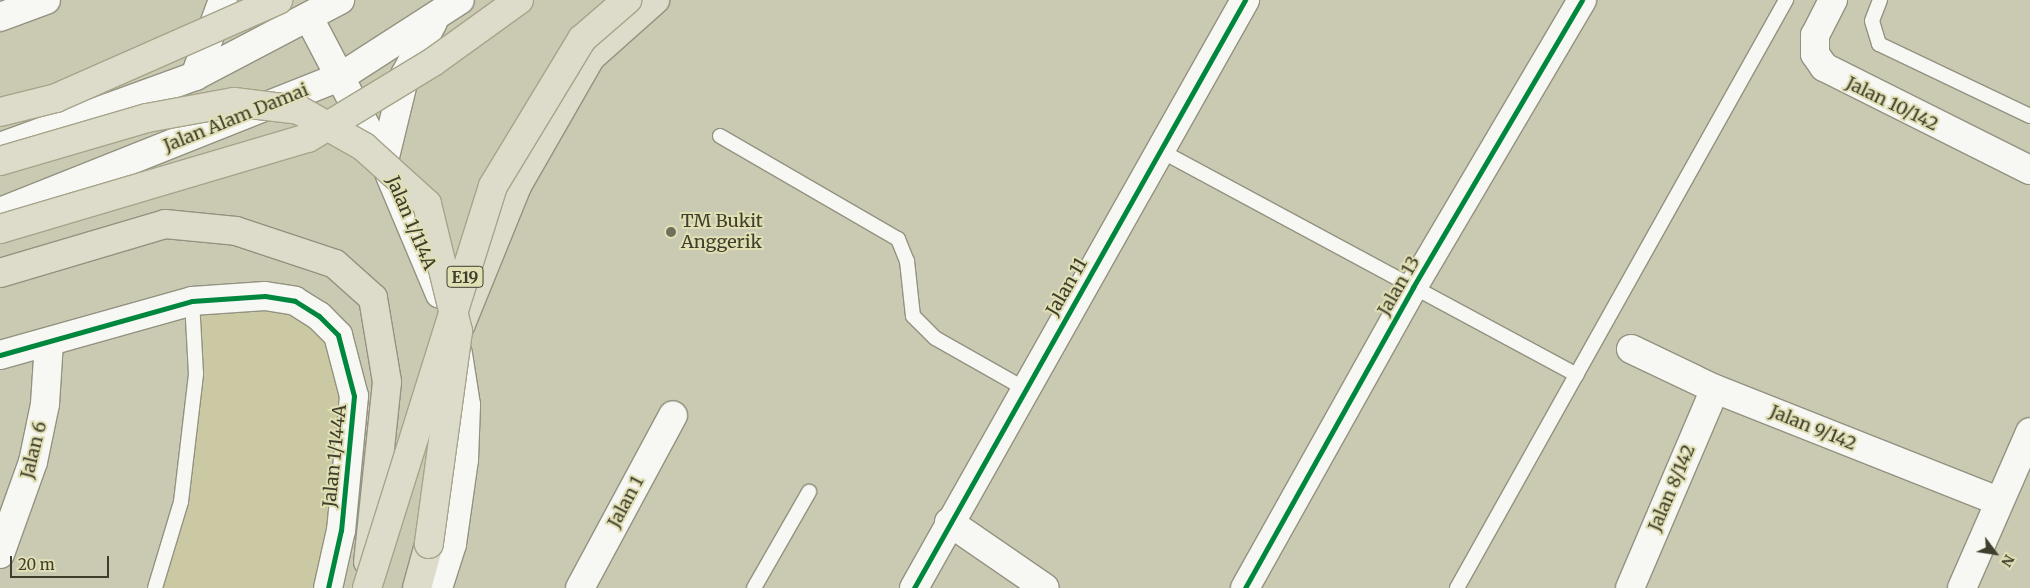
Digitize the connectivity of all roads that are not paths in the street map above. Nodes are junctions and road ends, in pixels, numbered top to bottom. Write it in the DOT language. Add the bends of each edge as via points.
graph roads {
  1 [pos="223,0"];
  2 [pos="278,0"];
  3 [pos="340,0"];
  4 [pos="460,0"];
  5 [pos="519,0"];
  6 [pos="627,0"];
  7 [pos="655,0"];
  8 [pos="1245,0"];
  9 [pos="1582,0"];
  10 [pos="1786,0"];
  11 [pos="1833,0"];
  12 [pos="1880,0"];
  13 [pos="41,1"];
  14 [pos="437,16"];
  15 [pos="0,17"];
  16 [pos="310,20"];
  17 [pos="195,76"];
  18 [pos="342,76"];
  19 [pos="0,112"];
  20 [pos="2030,116"];
  21 [pos="720,136"];
  22 [pos="0,147"];
  23 [pos="1161,151"];
  24 [pos="0,161"];
  25 [pos="384,161"];
  26 [pos="2030,170"];
  27 [pos="0,212"];
  28 [pos="0,229"];
  29 [pos="0,273"];
  30 [pos="1414,287"];
  31 [pos="192,301"];
  32 [pos="458,331"];
  33 [pos="48,342"];
  34 [pos="1631,349"];
  35 [pos="0,355"];
  36 [pos="1577,375"];
  37 [pos="1025,389"];
  38 [pos="1715,389"];
  39 [pos="673,415"];
  40 [pos="2030,432"];
  41 [pos="809,492"];
  42 [pos="1998,501"];
  43 [pos="950,522"];
  44 [pos="0,554"];
  45 [pos="155,588"];
  46 [pos="328,588"];
  47 [pos="366,588"];
  48 [pos="417,588"];
  49 [pos="438,588"];
  50 [pos="580,588"];
  51 [pos="754,588"];
  52 [pos="914,588"];
  53 [pos="1045,588"];
  54 [pos="1246,588"];
  55 [pos="1457,588"];
  56 [pos="1630,588"];
  57 [pos="1962,588"];
  1 -- 17 [label="street"];
  2 -- 19 [label="highway, bridge" via="56,98"];
  3 -- 16 [label="street"];
  4 -- 14 [label="street, Jalan Alam Damai"];
  5 -- 28 [label="highway, bridge" via="433,62 308,138"];
  6 -- 47 [label="highway, E19, bridge" via="582,39 493,186"];
  7 -- 32 [label="highway, E19" via="590,57 517,186"];
  8 -- 23 [label="street, Jalan 11"];
  9 -- 30 [label="street, Jalan 13"];
  10 -- 36 [label="lane"];
  11 -- 26 [label="street, Jalan 10/142" via="1815,35 1814,54 1824,67"];
  12 -- 20 [label="lane" via="1872,21 1879,44"];
  13 -- 15 [label="street"];
  14 -- 18 [label="street, Jalan Alam Damai"];
  14 -- 25 [label="street" via="405,75"];
  16 -- 17 [label="street"];
  16 -- 18 [label="street, Jalan 1/114A"];
  17 -- 22 [label="street"];
  18 -- 25 [label="street, Jalan 1/114A"];
  18 -- 27 [label="street, Jalan Alam Damai"];
  21 -- 37 [label="lane" via="898,238 907,261 914,316 935,338"];
  23 -- 30 [label="lane"];
  23 -- 37 [label="street, Jalan 11"];
  24 -- 32 [label="highway, bridge" via="147,118 234,102 299,110 364,147 427,204"];
  25 -- 49 [label="street, Jalan 1/114A" via="437,285 458,355 466,404 452,544"];
  29 -- 47 [label="highway" via="165,224 236,230 335,264 373,298 387,382"];
  30 -- 36 [label="lane"];
  30 -- 54 [label="street, Jalan 13"];
  31 -- 33 [label="street, Jalan 1/144A"];
  31 -- 45 [label="lane" via="196,374 181,502"];
  31 -- 46 [label="street, Jalan 1/144A" via="265,296 295,301 338,336 349,364 354,432"];
  32 -- 48 [label="highway, E19, bridge" via="429,544"];
  33 -- 35 [label="street, Jalan 1/144A"];
  33 -- 44 [label="street, Jalan 6" via="45,404 33,462"];
  34 -- 38 [label="street, Jalan 9/142"];
  36 -- 55 [label="lane"];
  37 -- 43 [label="street, Jalan 11"];
  38 -- 42 [label="street, Jalan 9/142"];
  38 -- 56 [label="street, Jalan 8/142"];
  39 -- 50 [label="street, Jalan 1"];
  40 -- 42 [label="street"];
  41 -- 51 [label="lane"];
  42 -- 57 [label="street"];
  43 -- 52 [label="street, Jalan 11"];
  43 -- 53 [label="street"];
}
